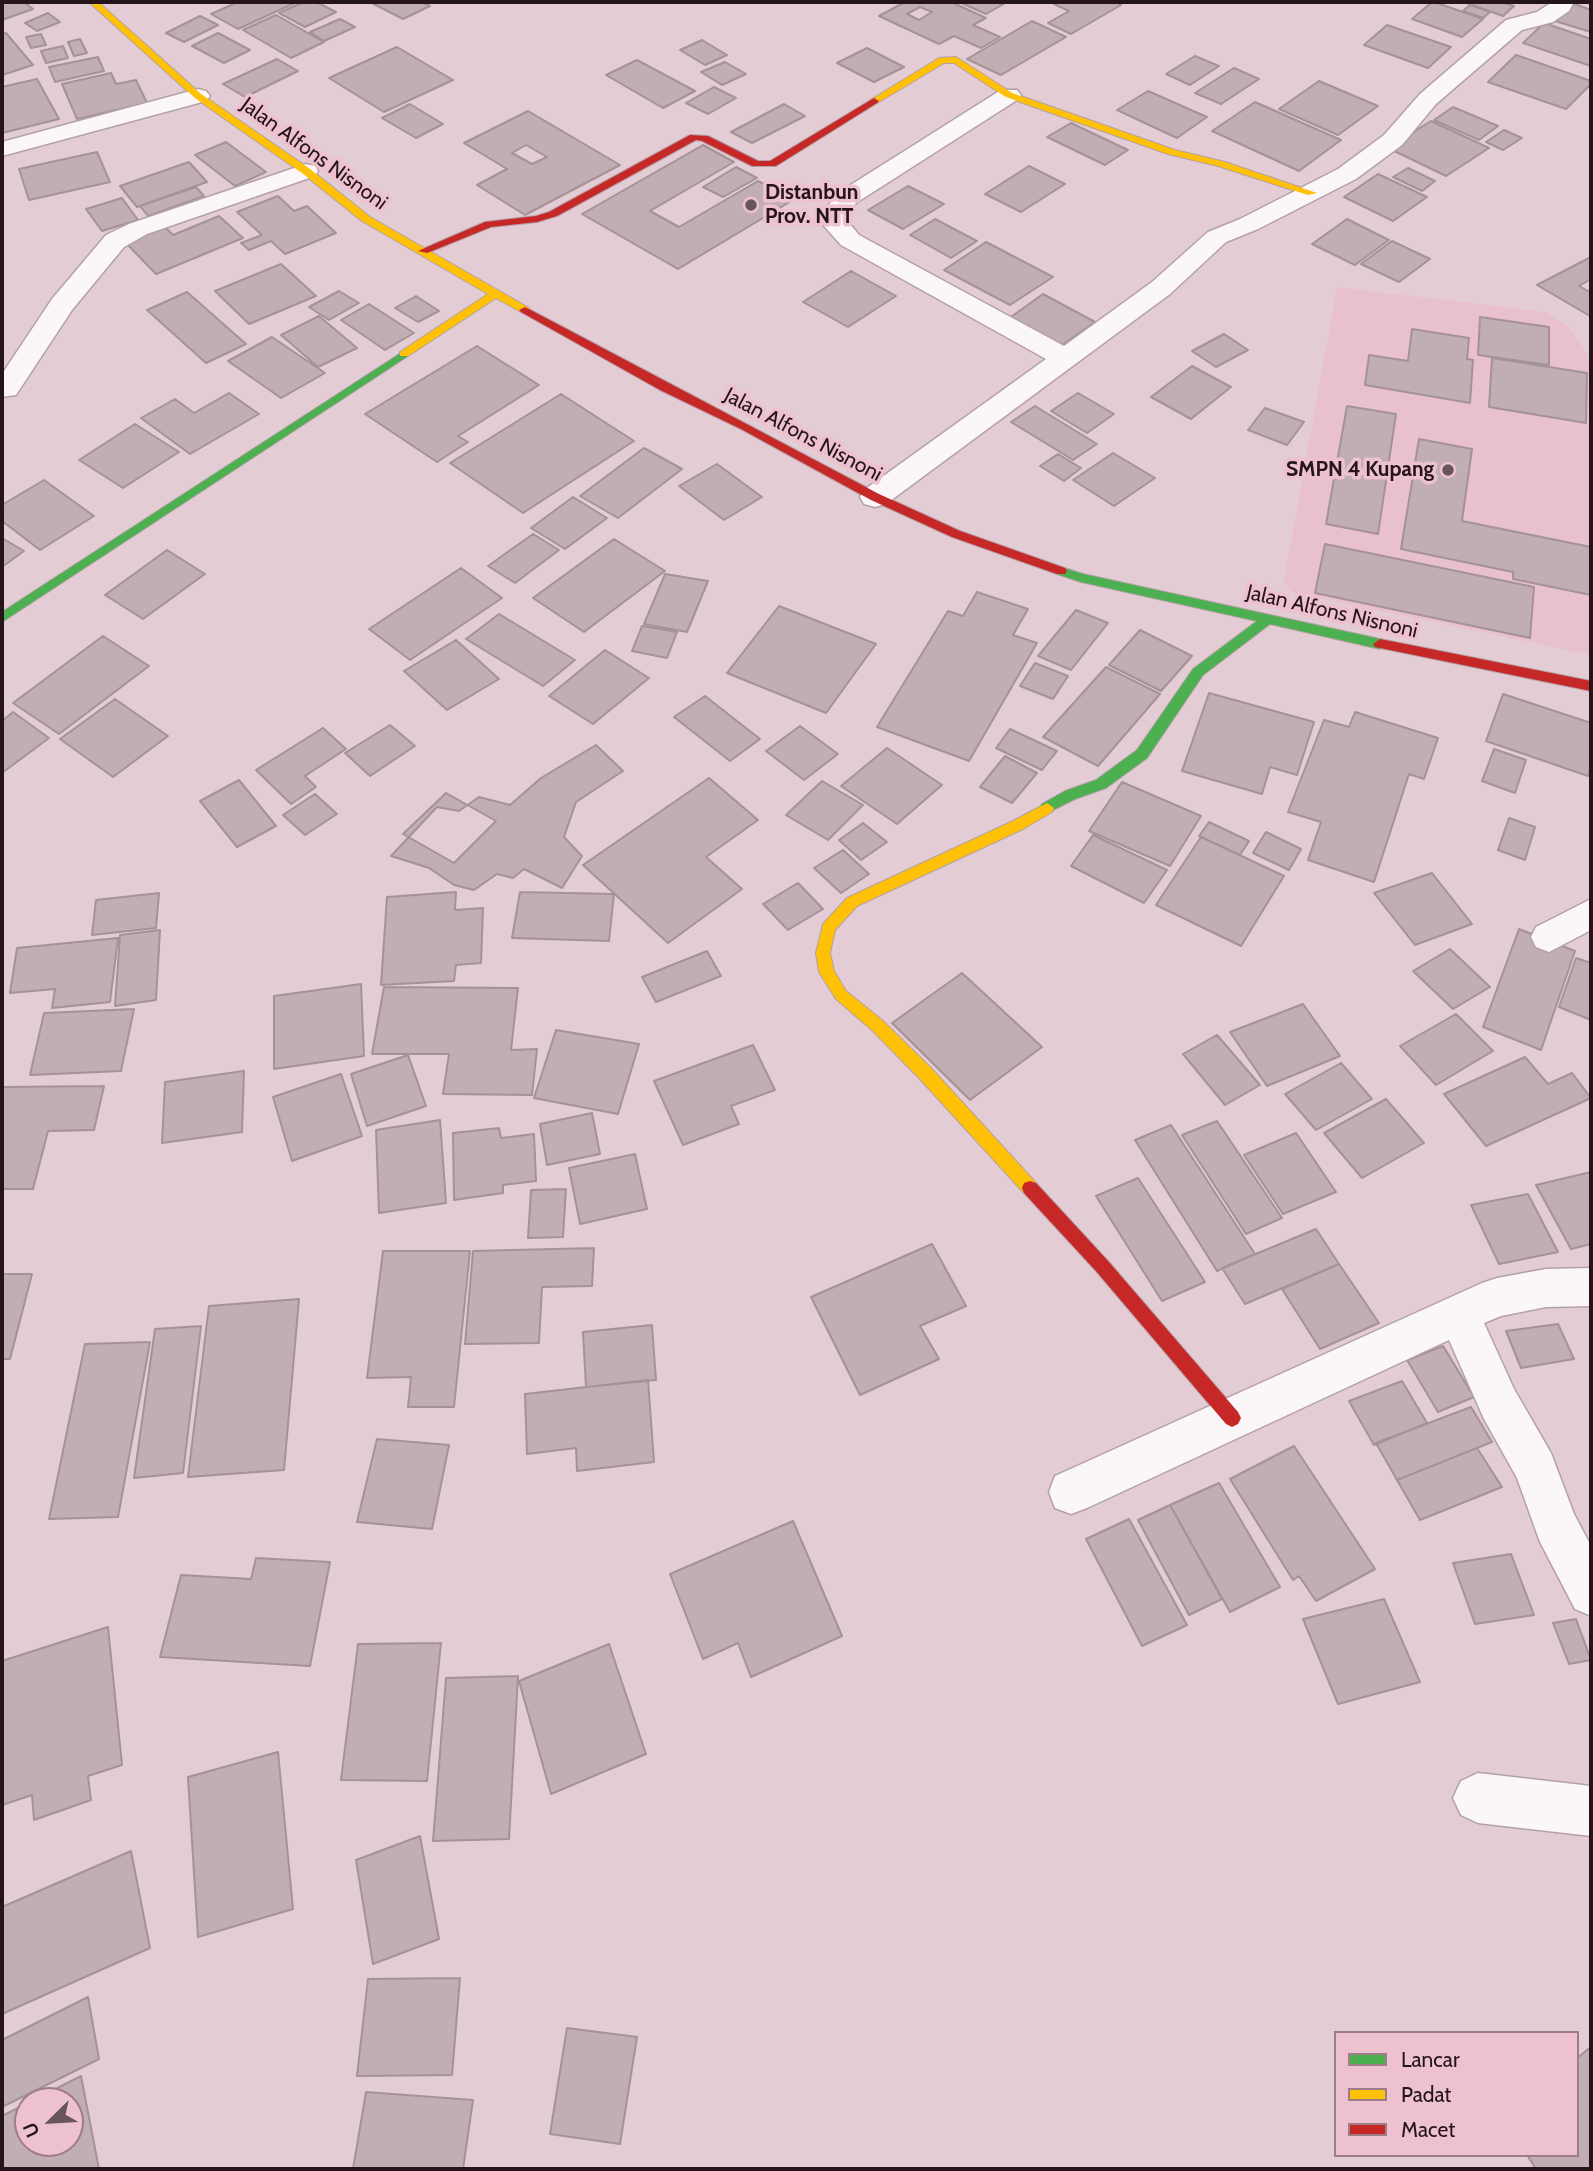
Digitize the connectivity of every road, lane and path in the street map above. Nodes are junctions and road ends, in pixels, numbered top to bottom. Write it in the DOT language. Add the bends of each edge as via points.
graph roads {
  1 [pos="93,2"];
  2 [pos="1563,2"];
  3 [pos="1009,95"];
  4 [pos="198,96"];
  5 [pos="2,149"];
  6 [pos="306,171"];
  7 [pos="1311,193"];
  8 [pos="423,251"];
  9 [pos="495,294"];
  10 [pos="1067,359"];
  11 [pos="6,389"];
  12 [pos="875,497"];
  13 [pos="2,618"];
  14 [pos="1270,618"];
  15 [pos="1591,686"];
  16 [pos="1591,913"];
  17 [pos="1549,937"];
  18 [pos="1591,1287"];
  19 [pos="1459,1315"];
  20 [pos="1232,1418"];
  21 [pos="1071,1492"];
  22 [pos="1591,1593"];
  23 [pos="1478,1798"];
  24 [pos="1591,1811"];
  1 -- 4 [label="street, Jalan Alfons Nisnoni"];
  2 -- 7 [label="street" via="1545,17 1514,25 1428,99 1393,140 1347,174"];
  3 -- 7 [label="street" via="1172,152"];
  3 -- 8 [label="street" via="956,60 942,60 772,164 756,164 694,137 553,214 489,223"];
  3 -- 10 [label="street" via="847,198 836,212 837,226 850,240"];
  4 -- 5 [label="street"];
  4 -- 6 [label="street, Jalan Alfons Nisnoni"];
  6 -- 8 [label="street, Jalan Alfons Nisnoni" via="366,219"];
  6 -- 11 [label="street" via="115,240 62,305"];
  7 -- 10 [label="street" via="1217,237 1161,288"];
  8 -- 9 [label="street, Jalan Alfons Nisnoni"];
  9 -- 12 [label="street, Jalan Alfons Nisnoni"];
  9 -- 13 [label="street"];
  10 -- 12 [label="street"];
  12 -- 14 [label="street, Jalan Alfons Nisnoni" via="956,534 1081,578"];
  14 -- 15 [label="street, Jalan Alfons Nisnoni" via="1416,653"];
  14 -- 20 [label="street" via="1198,672 1142,754 1101,784 852,902 828,928 824,953 827,972 841,995 934,1083 1102,1266"];
  16 -- 17 [label="street"];
  18 -- 19 [label="street" via="1546,1288 1497,1297"];
  19 -- 20 [label="street"];
  19 -- 22 [label="street"];
  20 -- 21 [label="street"];
  23 -- 24 [label="street"];
}
